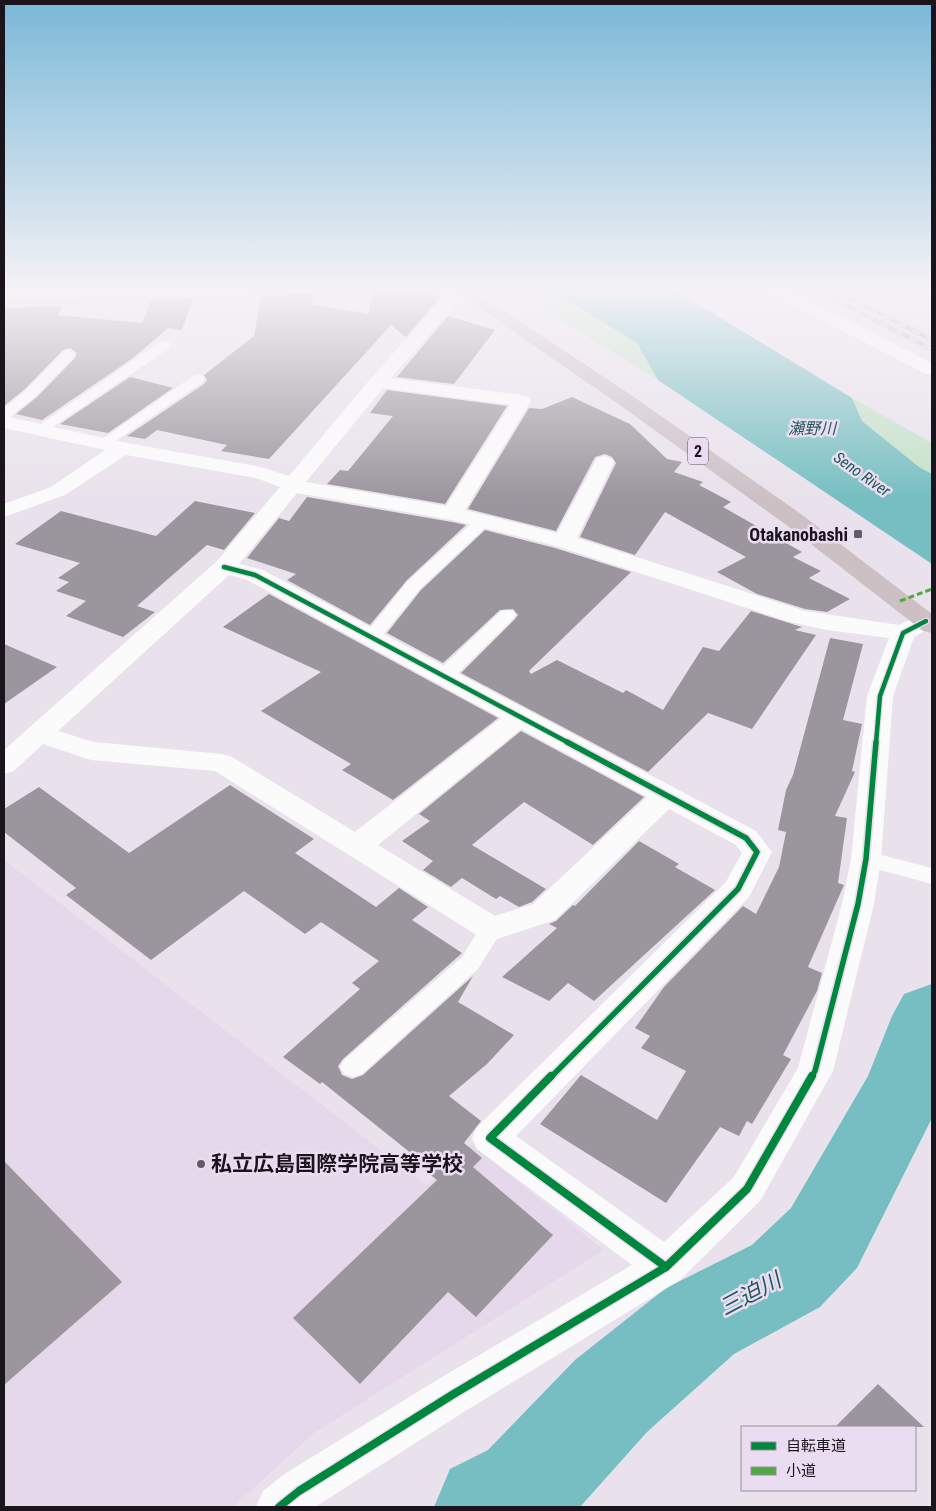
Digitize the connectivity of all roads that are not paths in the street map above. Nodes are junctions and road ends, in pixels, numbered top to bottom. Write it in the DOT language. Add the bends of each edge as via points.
graph roads {
  1 [pos="65,358"];
  2 [pos="146,358"];
  3 [pos="400,358"];
  4 [pos="562,358"];
  5 [pos="907,358"];
  6 [pos="932,370"];
  7 [pos="198,378"];
  8 [pos="378,382"];
  9 [pos="4,415"];
  10 [pos="4,422"];
  11 [pos="39,430"];
  12 [pos="112,446"];
  13 [pos="604,462"];
  14 [pos="292,484"];
  15 [pos="4,511"];
  16 [pos="452,514"];
  17 [pos="483,521"];
  18 [pos="564,542"];
  19 [pos="224,567"];
  20 [pos="507,615"];
  21 [pos="920,627"];
  22 [pos="372,637"];
  23 [pos="445,675"];
  24 [pos="518,718"];
  25 [pos="40,734"];
  26 [pos="4,765"];
  27 [pos="666,795"];
  28 [pos="357,846"];
  29 [pos="879,863"];
  30 [pos="932,876"];
  31 [pos="491,929"];
  32 [pos="353,1067"];
  33 [pos="666,1268"];
  34 [pos="279,1507"];
  1 -- 9 [label="lane"];
  2 -- 11 [label="lane"];
  3 -- 8 [label="street"];
  4 -- 21 [label="highway, 2" via="793,519"];
  5 -- 6 [label="street"];
  7 -- 12 [label="lane"];
  8 -- 14 [label="street"];
  8 -- 16 [label="street" via="522,401"];
  10 -- 11 [label="street"];
  11 -- 12 [label="street"];
  12 -- 14 [label="street" via="261,473"];
  12 -- 15 [label="street" via="58,491"];
  13 -- 18 [label="street"];
  14 -- 16 [label="street" via="305,489"];
  14 -- 19 [label="street"];
  16 -- 17 [label="street"];
  17 -- 18 [label="street"];
  17 -- 22 [label="lane" via="414,585"];
  18 -- 21 [label="street" via="799,617 827,622"];
  19 -- 22 [label="street" via="255,575"];
  19 -- 25 [label="street"];
  20 -- 23 [label="lane"];
  21 -- 29 [label="street" via="880,696"];
  22 -- 23 [label="street"];
  23 -- 24 [label="street"];
  24 -- 27 [label="street"];
  24 -- 28 [label="street"];
  25 -- 26 [label="street"];
  25 -- 28 [label="street" via="91,751 222,763"];
  27 -- 31 [label="street" via="544,912"];
  27 -- 33 [label="street" via="746,838 757,852 738,889 490,1138"];
  28 -- 31 [label="street"];
  29 -- 30 [label="lane"];
  29 -- 33 [label="street" via="858,904 815,1071 747,1189"];
  31 -- 32 [label="lane" via="470,963"];
  33 -- 34 [label="street" via="452,1395 299,1491"];
}
